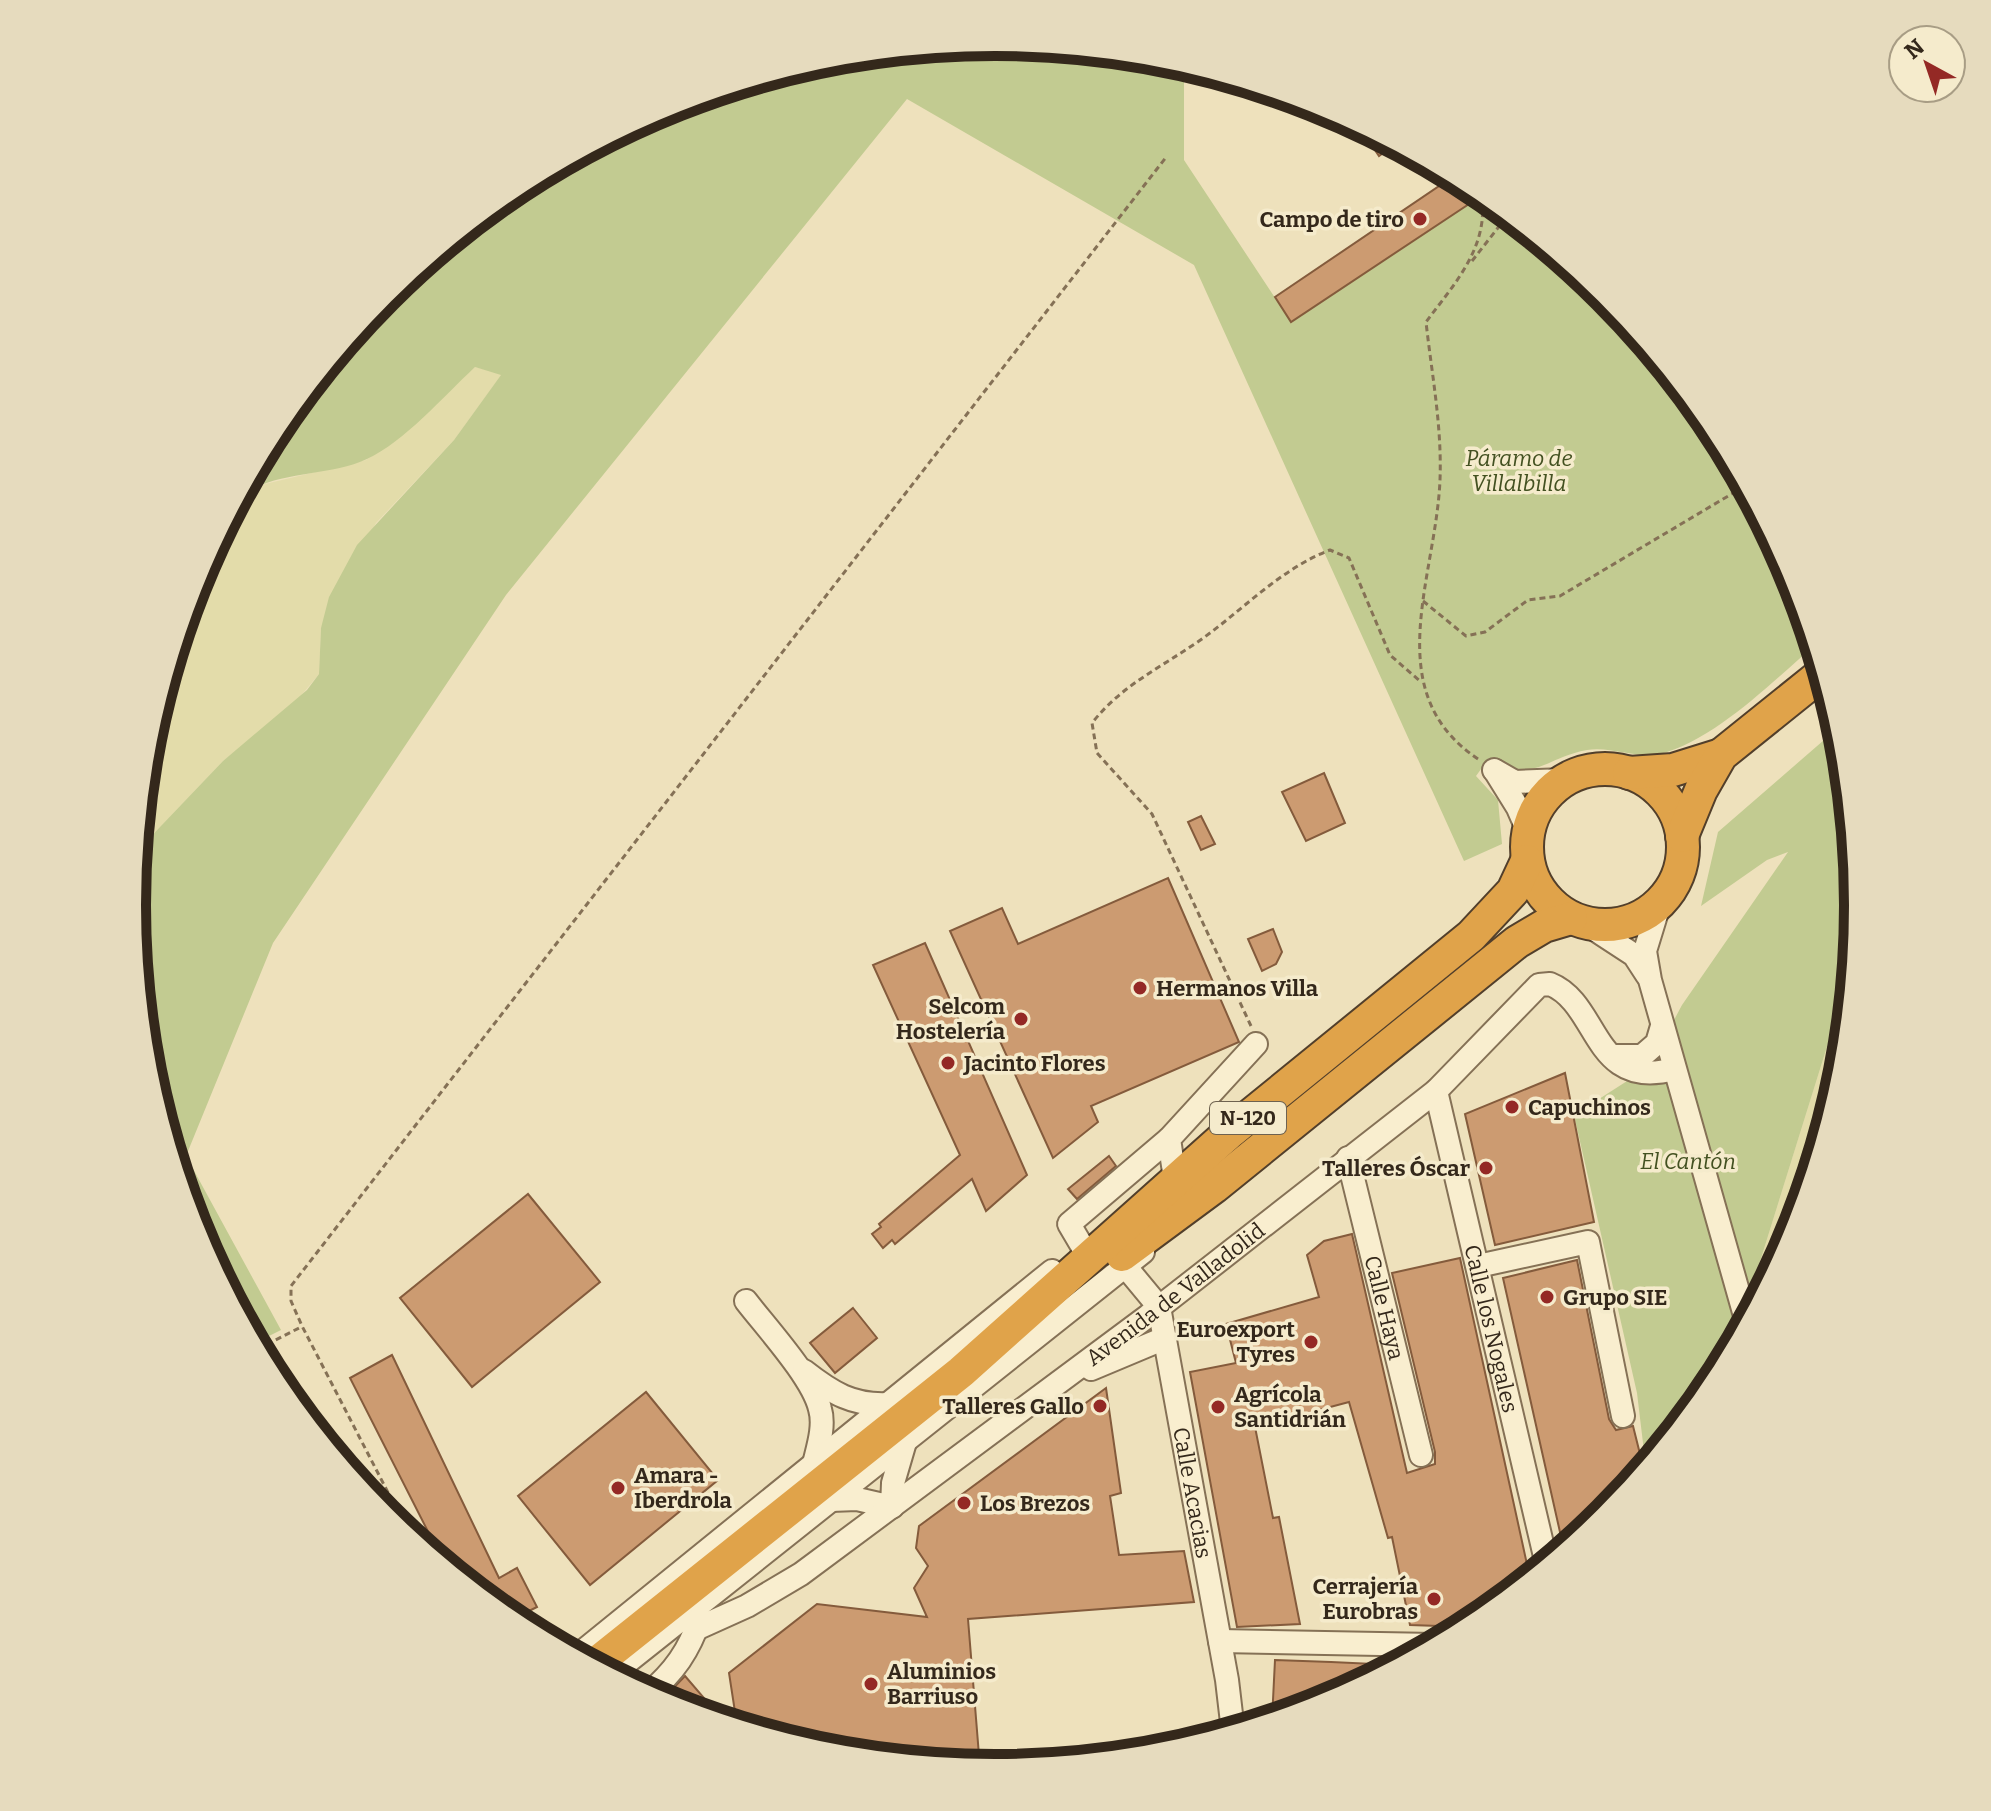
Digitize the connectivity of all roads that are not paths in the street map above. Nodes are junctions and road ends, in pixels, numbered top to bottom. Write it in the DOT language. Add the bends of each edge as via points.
graph roads {
  1 [pos="1814,680"];
  2 [pos="1721,755"];
  3 [pos="1629,773"];
  4 [pos="1564,780"];
  5 [pos="1682,836"];
  6 [pos="1528,846"];
  7 [pos="1660,902"];
  8 [pos="1578,920"];
  9 [pos="1650,980"];
  10 [pos="1256,1044"];
  11 [pos="1665,1058"];
  12 [pos="1436,1091"];
  13 [pos="1230,1132"];
  14 [pos="1169,1139"];
  15 [pos="1348,1158"];
  16 [pos="1245,1163"];
  17 [pos="1174,1172"];
  18 [pos="1082,1246"];
  19 [pos="1125,1266"];
  20 [pos="1478,1266"];
  21 [pos="746,1301"];
  22 [pos="1159,1307"];
  23 [pos="1742,1308"];
  24 [pos="1165,1338"];
  25 [pos="797,1366"];
  26 [pos="961,1372"];
  27 [pos="1060,1382"];
  28 [pos="889,1404"];
  29 [pos="1623,1416"];
  30 [pos="905,1441"];
  31 [pos="1421,1455"];
  32 [pos="814,1464"];
  33 [pos="831,1500"];
  34 [pos="892,1507"];
  35 [pos="1544,1553"];
  36 [pos="707,1600"];
  37 [pos="696,1629"];
  38 [pos="1220,1641"];
  39 [pos="1413,1645"];
  40 [pos="586,1649"];
  41 [pos="603,1658"];
  42 [pos="621,1667"];
  43 [pos="659,1685"];
  44 [pos="1232,1721"];
  1 -- 2 [label="highway"];
  2 -- 3 [label="highway" via="1673,770"];
  2 -- 5 [label="highway"];
  3 -- 4 [label="highway" via="1601,769"];
  3 -- 5 [label="highway" via="1653,785 1668,801"];
  4 -- 6 [label="highway, N-120" via="1541,801"];
  4 -- 6 [label="street" via="1515,782 1494,770 1518,808"];
  5 -- 7 [label="highway" via="1678,874"];
  6 -- 8 [label="highway" via="1541,894"];
  6 -- 13 [label="highway, N-120" via="1513,891 1471,936"];
  7 -- 8 [label="highway, N-120" via="1627,922"];
  7 -- 9 [label="street" via="1645,951"];
  8 -- 9 [label="street" via="1634,955"];
  8 -- 16 [label="highway, N-120" via="1544,926 1517,942"];
  9 -- 11 [label="street"];
  10 -- 14 [label="street"];
  11 -- 12 [label="street, Avenida de Valladolid" via="1646,1073 1622,1064 1597,1042 1568,996 1550,984 1539,985"];
  11 -- 23 [label="street"];
  12 -- 15 [label="street, Avenida de Valladolid"];
  12 -- 20 [label="street, Calle los Nogales"];
  13 -- 17 [label="street"];
  13 -- 26 [label="highway, N-120"];
  14 -- 17 [label="street"];
  14 -- 18 [label="street" via="1069,1224"];
  15 -- 22 [label="street, Avenida de Valladolid"];
  15 -- 31 [label="street, Calle Haya"];
  16 -- 19 [label="street"];
  16 -- 26 [label="highway, N-120"];
  17 -- 18 [label="street"];
  18 -- 28 [label="street"];
  19 -- 22 [label="street, Calle Acacias"];
  19 -- 30 [label="street"];
  20 -- 29 [label="street" via="1588,1242"];
  20 -- 35 [label="street, Calle los Nogales"];
  21 -- 25 [label="street"];
  22 -- 24 [label="street, Calle Acacias"];
  22 -- 27 [label="street, Avenida de Valladolid"];
  24 -- 27 [label="street"];
  24 -- 38 [label="street, Calle Acacias"];
  25 -- 28 [label="street" via="837,1397"];
  25 -- 32 [label="street" via="820,1408"];
  26 -- 41 [label="highway, N-120"];
  27 -- 34 [label="street, Avenida de Valladolid"];
  28 -- 32 [label="street"];
  30 -- 33 [label="street"];
  30 -- 34 [label="street"];
  32 -- 40 [label="street"];
  33 -- 34 [label="street"];
  33 -- 36 [label="street"];
  34 -- 37 [label="street, Avenida de Valladolid" via="801,1574"];
  36 -- 37 [label="street"];
  36 -- 42 [label="street"];
  37 -- 43 [label="street" via="687,1652"];
  38 -- 39 [label="street"];
  38 -- 44 [label="street, Calle Acacias"];
}
